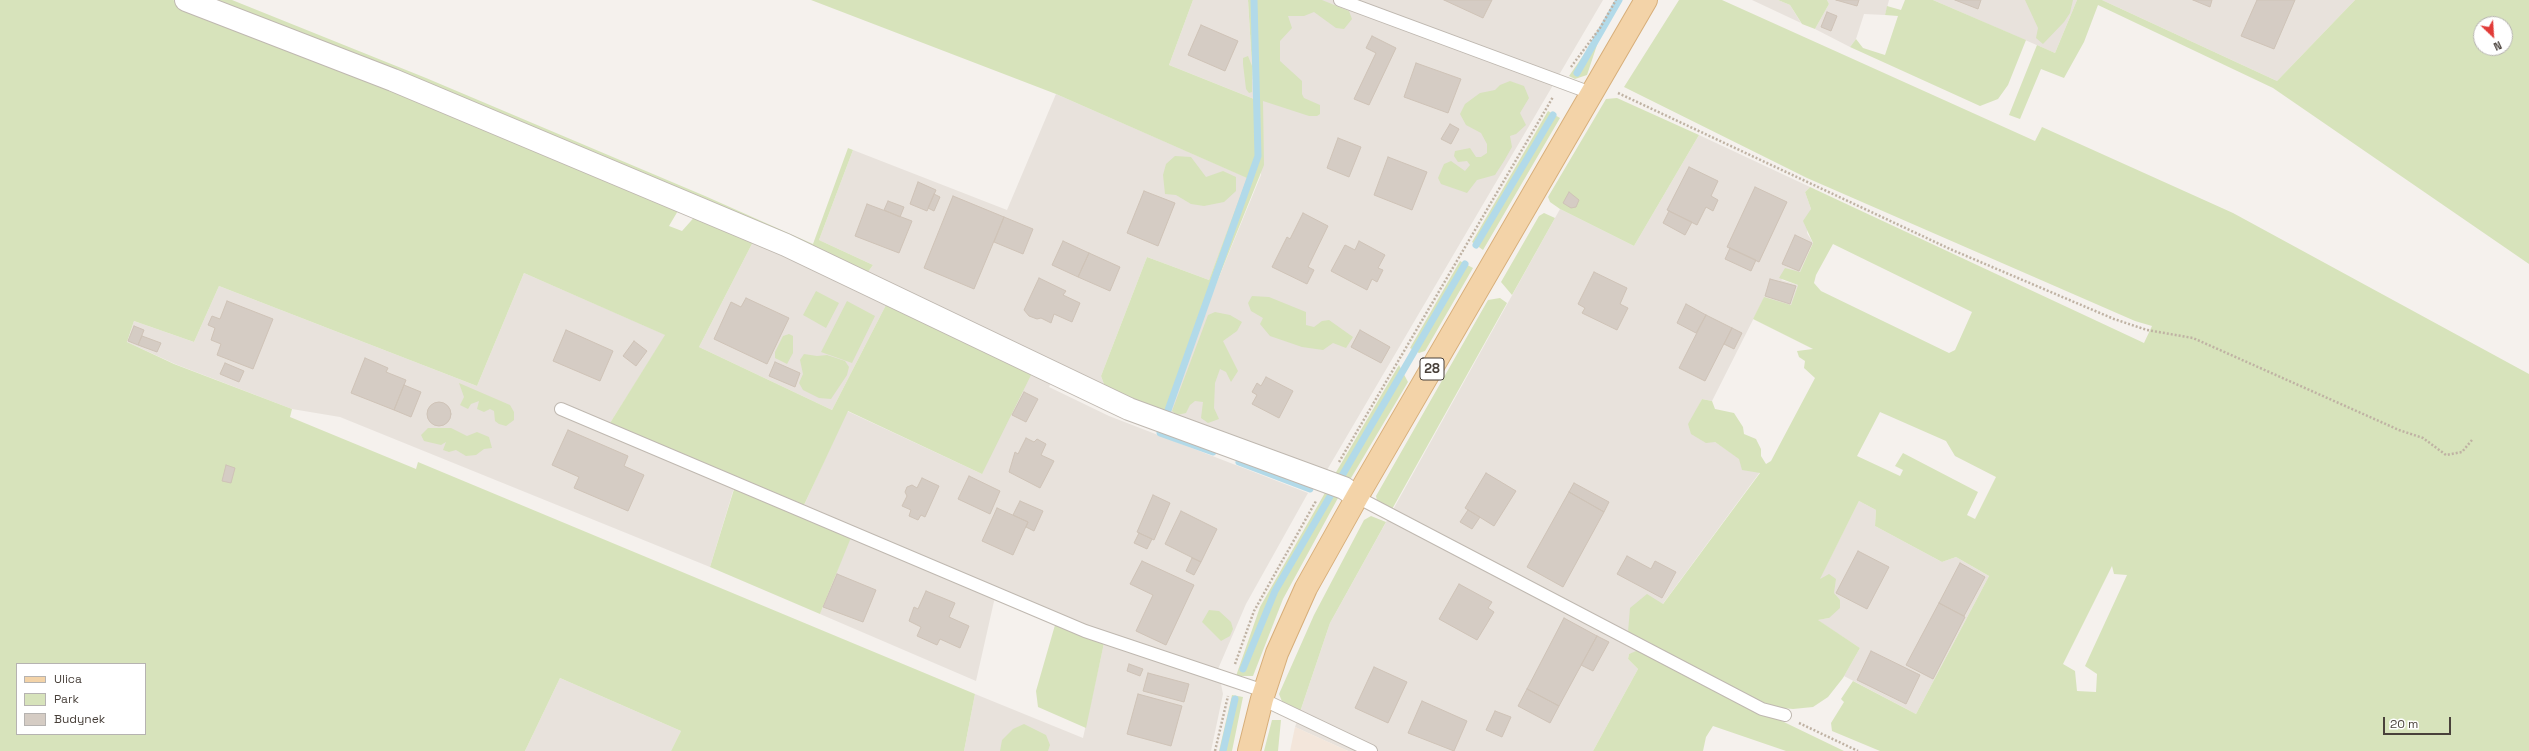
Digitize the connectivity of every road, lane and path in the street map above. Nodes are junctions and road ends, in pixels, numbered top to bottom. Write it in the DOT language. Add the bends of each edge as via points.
graph roads {
  1 [pos="186,0"];
  2 [pos="1340,0"];
  3 [pos="1616,0"];
  4 [pos="1646,0"];
  5 [pos="1561,82"];
  6 [pos="1594,88"];
  7 [pos="561,409"];
  8 [pos="2472,440"];
  9 [pos="1340,487"];
  10 [pos="1231,680"];
  11 [pos="1263,695"];
  12 [pos="1785,715"];
  13 [pos="1215,751"];
  14 [pos="1249,751"];
  15 [pos="1371,751"];
  16 [pos="1858,751"];
  1 -- 9 [label="street" via="393,80 786,245 1129,409"];
  2 -- 5 [label="lane"];
  3 -- 5 [label="path" via="1600,28"];
  4 -- 6 [label="main road, 28"];
  5 -- 6 [label="lane"];
  5 -- 9 [label="path"];
  6 -- 8 [label="path" via="1950,249 2120,321 2147,330 2194,338 2399,430 2423,438 2446,455 2462,452"];
  6 -- 9 [label="main road, 28"];
  7 -- 10 [label="lane" via="1085,631"];
  9 -- 10 [label="path" via="1281,560 1254,611 1236,658"];
  9 -- 11 [label="main road, 28" via="1306,588 1277,653"];
  9 -- 12 [label="lane" via="1762,709"];
  10 -- 11 [label="lane"];
  10 -- 13 [label="path"];
  11 -- 14 [label="main road, 28"];
  11 -- 15 [label="lane"];
  12 -- 16 [label="path" via="1831,740"];
}
